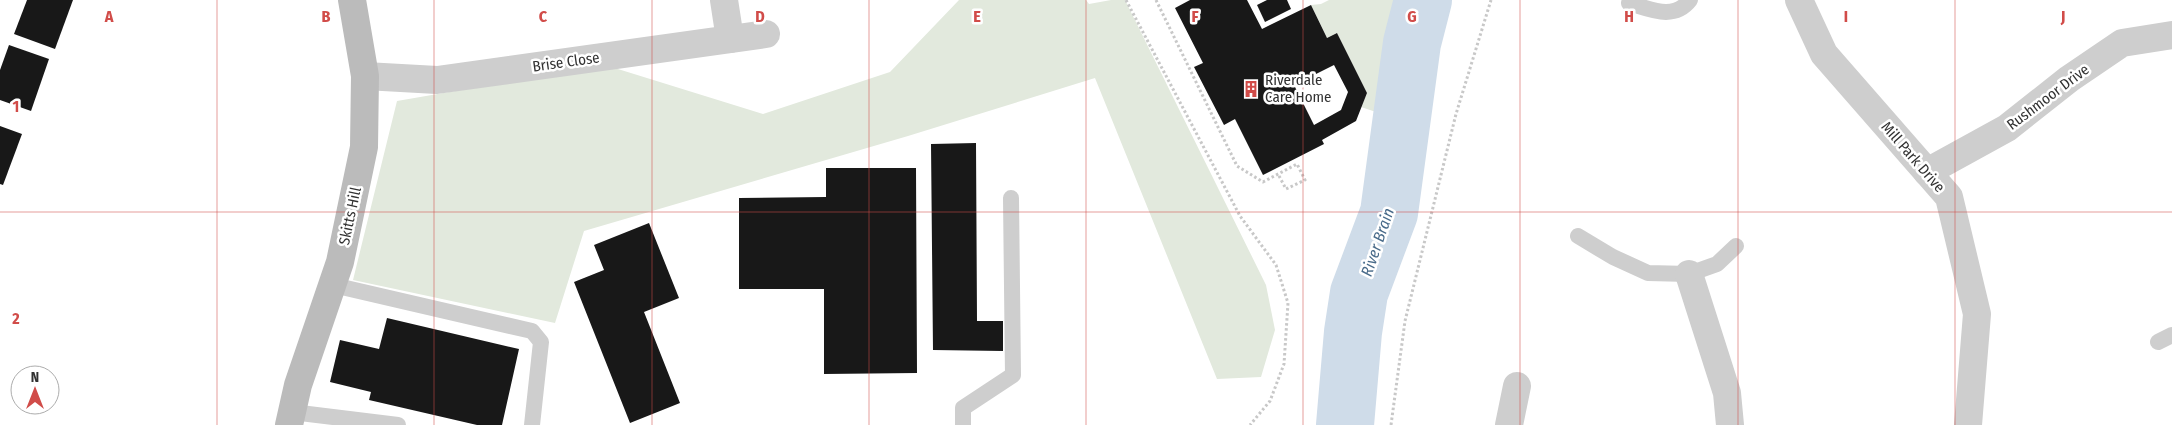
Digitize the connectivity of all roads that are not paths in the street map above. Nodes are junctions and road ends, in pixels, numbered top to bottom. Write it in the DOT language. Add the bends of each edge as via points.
graph roads {
  1 [pos="352,0"];
  2 [pos="724,0"];
  3 [pos="1690,0"];
  4 [pos="1799,0"];
  5 [pos="1629,3"];
  6 [pos="766,34"];
  7 [pos="2172,35"];
  8 [pos="730,39"];
  9 [pos="365,76"];
  10 [pos="1927,172"];
  11 [pos="1011,198"];
  12 [pos="1578,236"];
  13 [pos="1736,246"];
  14 [pos="1689,274"];
  15 [pos="333,284"];
  16 [pos="1517,386"];
  17 [pos="290,418"];
  18 [pos="398,425"];
  19 [pos="532,425"];
  20 [pos="963,425"];
  21 [pos="1509,425"];
  22 [pos="1730,425"];
  23 [pos="1968,425"];
  1 -- 9 [label="street, Skitts Hill"];
  2 -- 8 [label="street"];
  3 -- 5 [label="lane" via="1674,12 1660,13"];
  4 -- 10 [label="street, Mill Park Drive" via="1824,54"];
  6 -- 8 [label="street, Brise Close"];
  7 -- 10 [label="street, Rushmoor Drive" via="2122,43 2069,79 2007,128"];
  8 -- 9 [label="street, Brise Close" via="437,80"];
  9 -- 15 [label="street, Skitts Hill" via="364,147"];
  10 -- 23 [label="street, Mill Park Drive" via="1949,197 1977,314"];
  11 -- 20 [label="lane" via="1013,376 963,408"];
  12 -- 14 [label="lane" via="1648,273"];
  13 -- 14 [label="lane" via="1717,264"];
  14 -- 22 [label="street" via="1727,393"];
  15 -- 17 [label="street, Skitts Hill"];
  15 -- 19 [label="lane" via="532,331 541,342"];
  16 -- 21 [label="street"];
  17 -- 18 [label="lane"];
}
